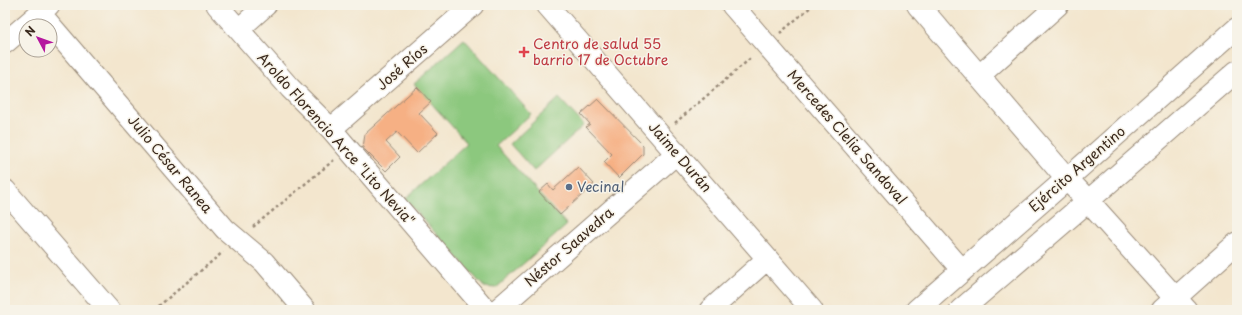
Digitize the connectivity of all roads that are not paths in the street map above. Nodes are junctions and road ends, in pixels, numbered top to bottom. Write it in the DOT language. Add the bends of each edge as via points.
graph roads {
  1 [pos="217,5"];
  2 [pos="266,5"];
  3 [pos="473,5"];
  4 [pos="547,5"];
  5 [pos="732,5"];
  6 [pos="918,5"];
  7 [pos="1058,5"];
  8 [pos="45,9"];
  9 [pos="1237,28"];
  10 [pos="239,29"];
  11 [pos="5,43"];
  12 [pos="1237,71"];
  13 [pos="979,76"];
  14 [pos="331,129"];
  15 [pos="677,153"];
  16 [pos="1067,179"];
  17 [pos="7,197"];
  18 [pos="1088,201"];
  19 [pos="1237,243"];
  20 [pos="767,258"];
  21 [pos="962,270"];
  22 [pos="1175,306"];
  23 [pos="104,308"];
  24 [pos="305,310"];
  25 [pos="486,310"];
  26 [pos="497,310"];
  27 [pos="710,310"];
  28 [pos="812,310"];
  29 [pos="917,310"];
  30 [pos="961,310"];
  1 -- 10 [label="street, Aroldo Florencio Arce \"Lito Nevia\""];
  2 -- 10 [label="street"];
  3 -- 14 [label="street, José Ríos"];
  4 -- 15 [label="street, Jaime Durán"];
  5 -- 21 [label="street, Mercedes Clelia Sandoval"];
  6 -- 13 [label="street"];
  7 -- 13 [label="street"];
  8 -- 11 [label="street"];
  8 -- 24 [label="street, Julio César Ranea" via="224,229 264,262"];
  9 -- 16 [label="street, Ejército Argentino"];
  10 -- 14 [label="street, Aroldo Florencio Arce \"Lito Nevia\"" via="290,88"];
  12 -- 18 [label="street"];
  13 -- 16 [label="street"];
  14 -- 25 [label="street, Aroldo Florencio Arce \"Lito Nevia\""];
  15 -- 20 [label="street, Jaime Durán"];
  15 -- 26 [label="street, Néstor Saavedra"];
  16 -- 18 [label="street"];
  16 -- 21 [label="street, Ejército Argentino"];
  17 -- 23 [label="street"];
  18 -- 22 [label="street"];
  18 -- 30 [label="street"];
  19 -- 22 [label="street"];
  20 -- 27 [label="street"];
  20 -- 28 [label="street, Jaime Durán"];
  21 -- 29 [label="street, Ejército Argentino"];
}
